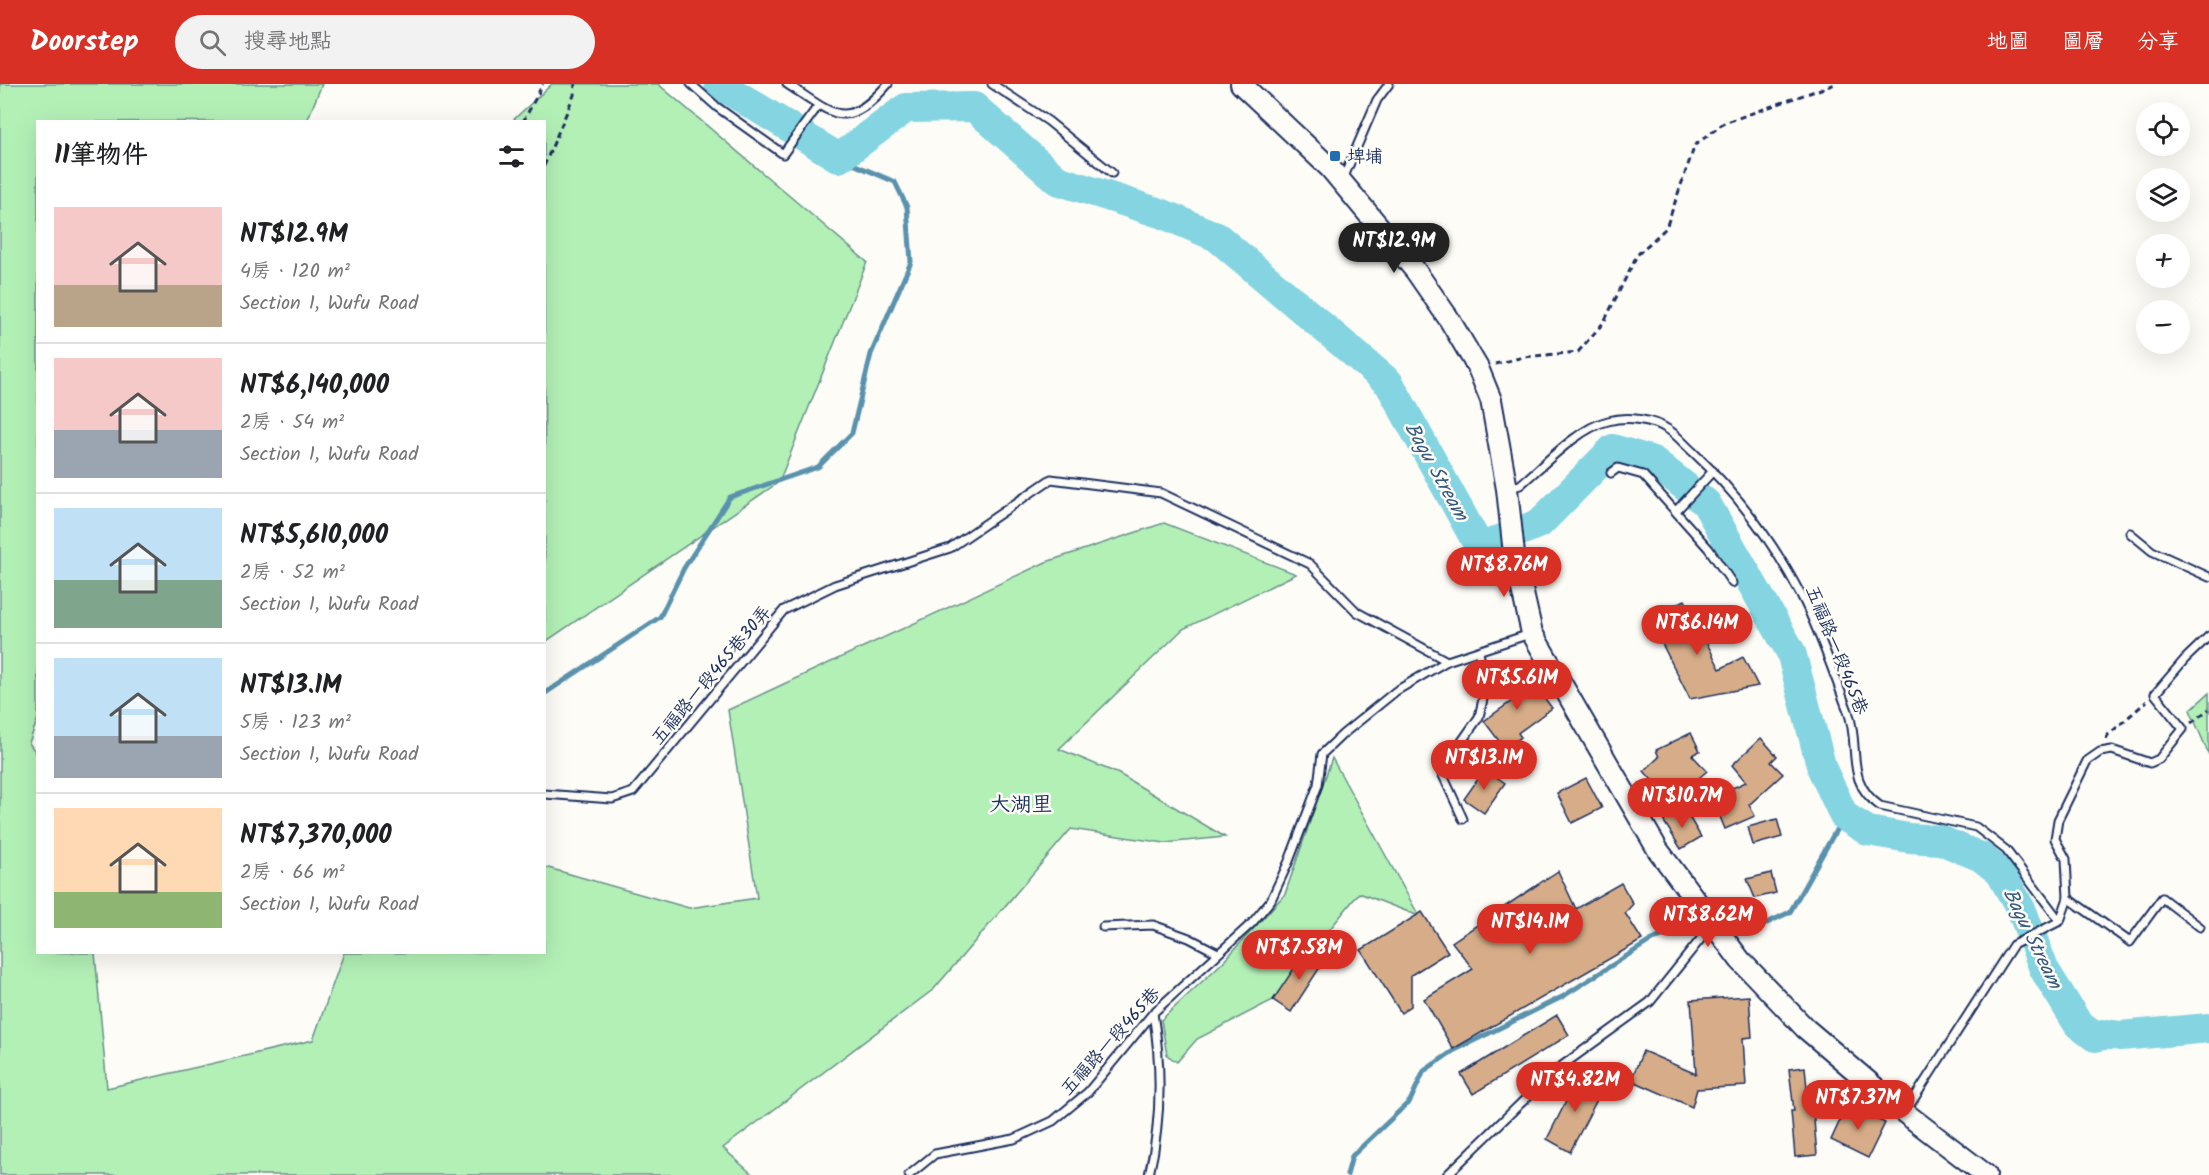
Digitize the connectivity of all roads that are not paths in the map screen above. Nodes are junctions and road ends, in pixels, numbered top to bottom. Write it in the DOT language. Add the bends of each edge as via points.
graph roads {
  1 [pos="691,84"];
  2 [pos="787,84"];
  3 [pos="888,84"];
  4 [pos="992,84"];
  5 [pos="1241,84"];
  6 [pos="1389,84"];
  7 [pos="818,106"];
  8 [pos="1112,173"];
  9 [pos="1342,182"];
  10 [pos="1712,472"];
  11 [pos="1611,473"];
  12 [pos="1507,489"];
  13 [pos="1676,511"];
  14 [pos="2130,533"];
  15 [pos="2209,577"];
  16 [pos="1732,584"];
  17 [pos="1532,633"];
  18 [pos="2209,636"];
  19 [pos="1479,651"];
  20 [pos="1447,661"];
  21 [pos="546,794"];
  22 [pos="1462,819"];
  23 [pos="2068,898"];
  24 [pos="2060,921"];
  25 [pos="1713,924"];
  26 [pos="1103,927"];
  27 [pos="2200,927"];
  28 [pos="1218,953"];
  29 [pos="1153,1013"];
  30 [pos="1905,1113"];
  31 [pos="909,1175"];
  32 [pos="1149,1175"];
  33 [pos="1448,1175"];
  34 [pos="1986,1175"];
  1 -- 7 [label="lane" via="783,154"];
  2 -- 3 [label="lane" via="833,114 858,112"];
  4 -- 8 [label="lane" via="1048,121"];
  5 -- 9 [label="main road"];
  6 -- 9 [label="lane" via="1377,100"];
  9 -- 12 [label="main road" via="1415,270 1478,368 1491,400"];
  10 -- 12 [label="lane, 五福路一段465巷" via="1669,430 1648,421 1627,419 1606,421 1582,433 1520,485"];
  10 -- 13 [label="lane"];
  10 -- 24 [label="lane, 五福路一段465巷" via="1751,515 1803,599 1849,714 1858,782 1867,797 1881,806 1976,827 2006,850"];
  11 -- 13 [label="lane" via="1618,468 1643,475"];
  12 -- 17 [label="main road" via="1514,554"];
  13 -- 16 [label="lane"];
  14 -- 15 [label="lane" via="2152,550"];
  17 -- 19 [label="lane, 五福路一段465巷"];
  17 -- 25 [label="main road" via="1658,850"];
  18 -- 23 [label="lane" via="2155,694 2183,729 2159,759 2150,763 2112,750 2100,752 2087,761 2058,820 2055,839 2066,859"];
  19 -- 20 [label="lane, 五福路一段465巷"];
  19 -- 22 [label="lane" via="1485,690 1479,717 1441,771"];
  20 -- 21 [label="lane, 五福路一段465巷30弄" via="1357,612 1310,564 1161,493 1051,479 950,548 835,585 784,610 633,792 612,799"];
  20 -- 28 [label="lane, 五福路一段465巷" via="1396,691 1322,754 1318,785 1271,900"];
  23 -- 24 [label="lane"];
  23 -- 27 [label="lane" via="2130,942 2162,898"];
  24 -- 30 [label="lane" via="2013,945"];
  25 -- 30 [label="main road" via="1740,960 1805,1028"];
  25 -- 33 [label="lane" via="1650,1002 1552,1072"];
  26 -- 28 [label="lane" via="1154,925"];
  28 -- 29 [label="lane, 五福路一段465巷"];
  29 -- 31 [label="lane, 五福路一段465巷" via="1088,1092 1053,1121 1014,1138 935,1154"];
  29 -- 32 [label="lane" via="1159,1052 1160,1114"];
  30 -- 34 [label="main road"];
}
